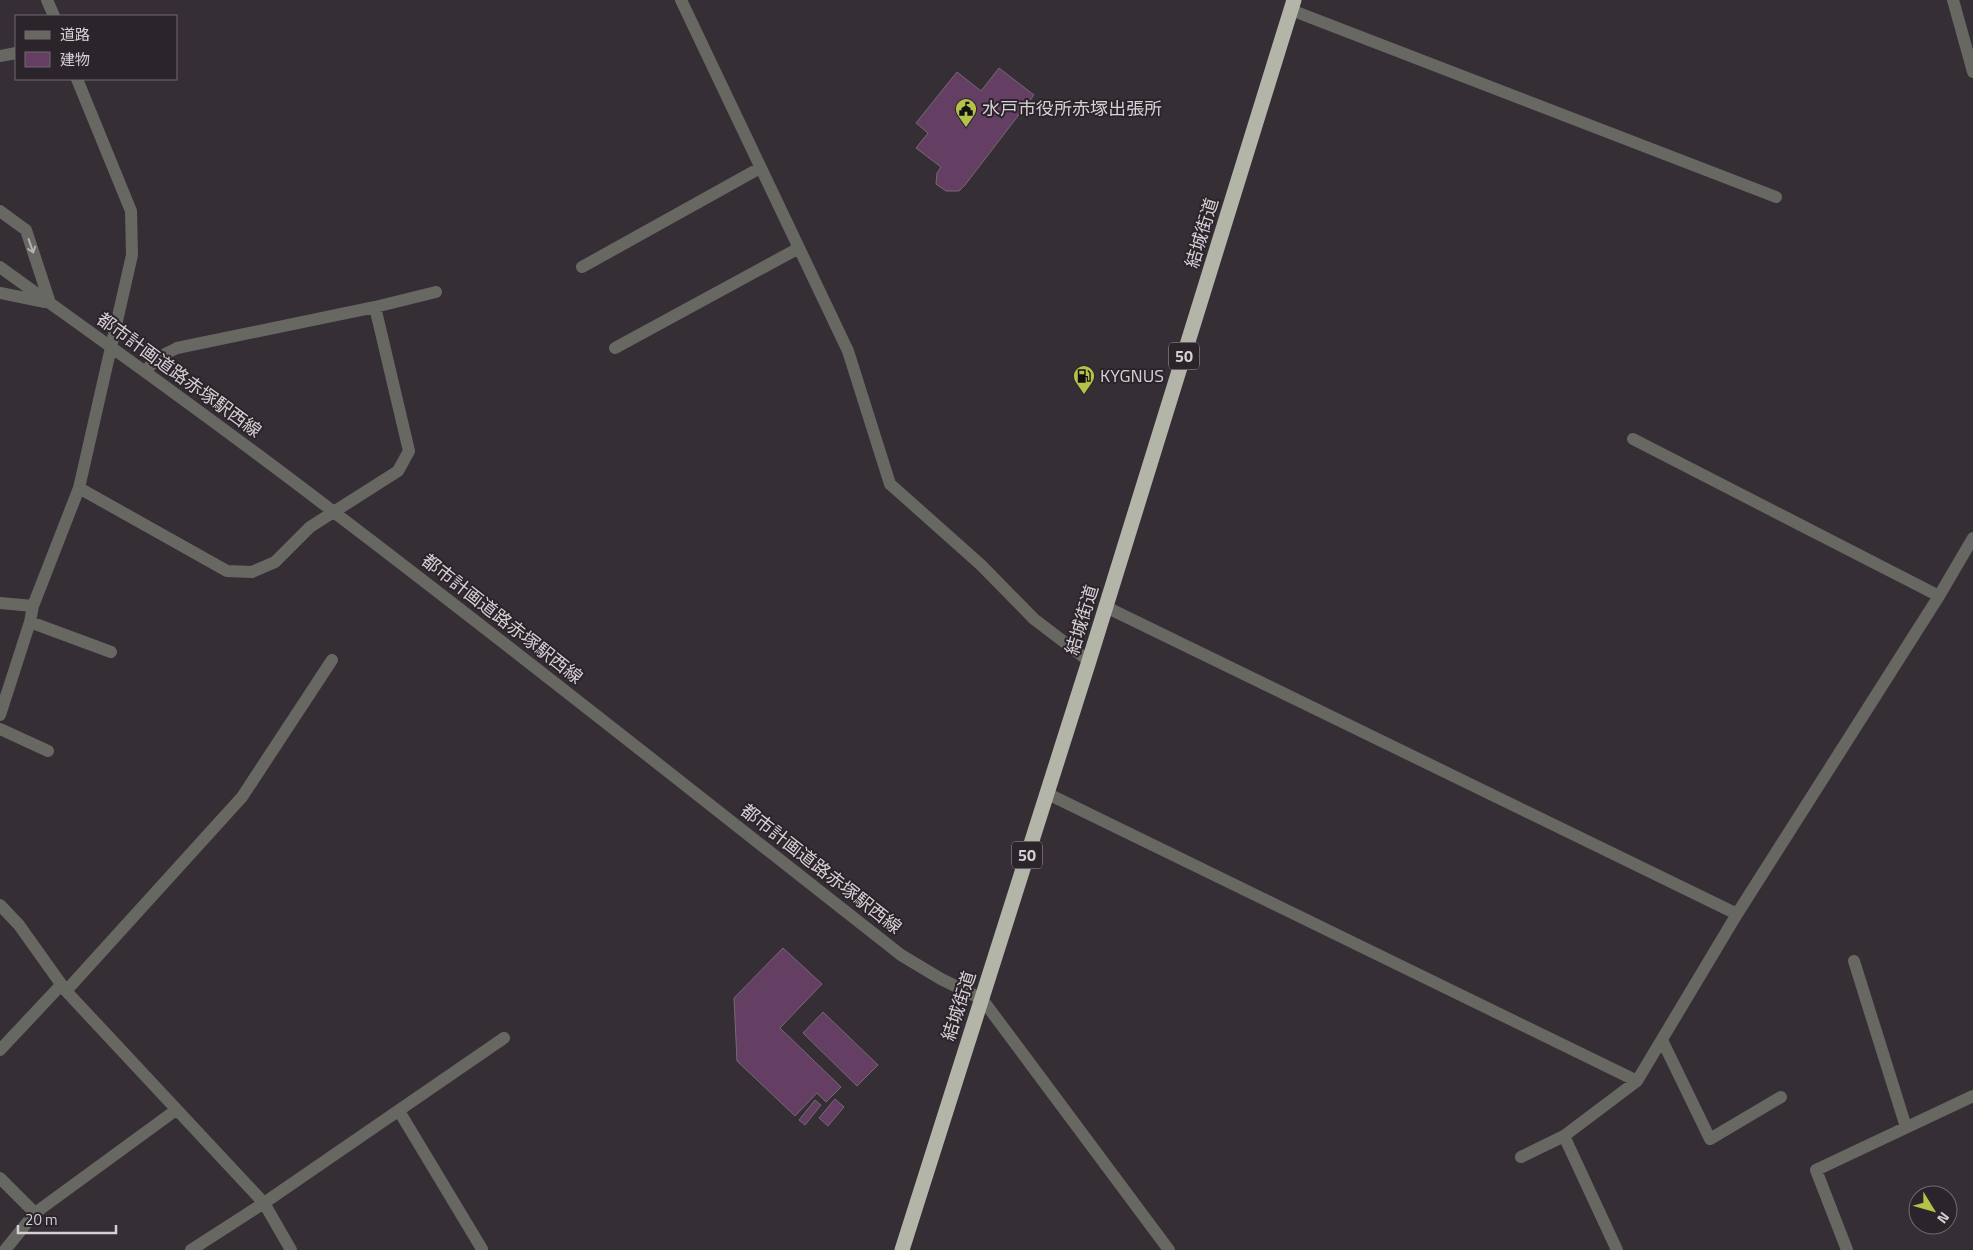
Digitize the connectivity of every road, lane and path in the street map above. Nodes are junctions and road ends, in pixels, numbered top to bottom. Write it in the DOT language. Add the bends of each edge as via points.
graph roads {
  1 [pos="48,0"];
  2 [pos="681,0"];
  3 [pos="1953,0"];
  4 [pos="1292,5"];
  5 [pos="54,15"];
  6 [pos="15,54"];
  7 [pos="0,56"];
  8 [pos="1973,72"];
  9 [pos="78,80"];
  10 [pos="760,168"];
  11 [pos="1776,197"];
  12 [pos="0,211"];
  13 [pos="799,248"];
  14 [pos="0,267"];
  15 [pos="582,267"];
  16 [pos="436,292"];
  17 [pos="0,293"];
  18 [pos="50,303"];
  19 [pos="375,308"];
  20 [pos="112,348"];
  21 [pos="615,348"];
  22 [pos="145,371"];
  23 [pos="1633,438"];
  24 [pos="80,488"];
  25 [pos="334,511"];
  26 [pos="1973,538"];
  27 [pos="1938,596"];
  28 [pos="0,603"];
  29 [pos="33,606"];
  30 [pos="1106,607"];
  31 [pos="30,622"];
  32 [pos="112,652"];
  33 [pos="332,660"];
  34 [pos="1089,660"];
  35 [pos="0,715"];
  36 [pos="0,729"];
  37 [pos="48,751"];
  38 [pos="1046,793"];
  39 [pos="0,905"];
  40 [pos="1737,914"];
  41 [pos="1854,961"];
  42 [pos="63,988"];
  43 [pos="982,999"];
  44 [pos="504,1038"];
  45 [pos="1662,1040"];
  46 [pos="0,1050"];
  47 [pos="1637,1081"];
  48 [pos="1781,1096"];
  49 [pos="1973,1096"];
  50 [pos="176,1110"];
  51 [pos="399,1111"];
  52 [pos="1906,1127"];
  53 [pos="1564,1136"];
  54 [pos="1521,1157"];
  55 [pos="0,1178"];
  56 [pos="264,1203"];
  57 [pos="34,1214"];
  58 [pos="482,1249"];
  59 [pos="5,1250"];
  60 [pos="191,1250"];
  61 [pos="291,1250"];
  62 [pos="902,1250"];
  63 [pos="1169,1250"];
  64 [pos="1617,1250"];
  65 [pos="1848,1250"];
  1 -- 5 [label="street"];
  2 -- 10 [label="street"];
  3 -- 8 [label="street"];
  4 -- 11 [label="street"];
  4 -- 30 [label="highway, 結城街道 / 50"];
  6 -- 7 [label="street"];
  9 -- 20 [label="street" via="131,211 132,255"];
  10 -- 13 [label="street"];
  10 -- 15 [label="street"];
  12 -- 18 [label="street, one-way" via="26,230"];
  13 -- 21 [label="street"];
  13 -- 34 [label="street" via="848,351 890,484 981,565 1034,619"];
  14 -- 18 [label="street, 都市計画道路赤塚駅西線"];
  16 -- 19 [label="street"];
  17 -- 18 [label="street"];
  18 -- 20 [label="street, 都市計画道路赤塚駅西線"];
  19 -- 22 [label="street" via="177,348 159,357"];
  19 -- 25 [label="street" via="409,451 398,471"];
  20 -- 22 [label="street, 都市計画道路赤塚駅西線"];
  20 -- 24 [label="street"];
  22 -- 25 [label="street, 都市計画道路赤塚駅西線"];
  23 -- 27 [label="street"];
  24 -- 25 [label="street" via="227,571 252,572 275,562 310,527"];
  24 -- 29 [label="street"];
  25 -- 43 [label="street, 都市計画道路赤塚駅西線" via="901,954"];
  26 -- 27 [label="street"];
  27 -- 40 [label="street"];
  28 -- 29 [label="street"];
  29 -- 31 [label="street"];
  30 -- 34 [label="highway, 結城街道 / 50"];
  30 -- 40 [label="street"];
  31 -- 32 [label="street"];
  31 -- 35 [label="street"];
  33 -- 42 [label="street" via="242,797"];
  34 -- 38 [label="highway, 結城街道 / 50"];
  36 -- 37 [label="street"];
  38 -- 43 [label="highway, 結城街道 / 50"];
  38 -- 47 [label="street"];
  39 -- 42 [label="street" via="19,925"];
  40 -- 45 [label="street"];
  41 -- 52 [label="street"];
  42 -- 46 [label="street"];
  42 -- 50 [label="street"];
  43 -- 62 [label="highway, 結城街道 / 50"];
  43 -- 63 [label="street"];
  44 -- 51 [label="street"];
  45 -- 47 [label="street"];
  45 -- 48 [label="street" via="1710,1140"];
  47 -- 53 [label="street"];
  49 -- 52 [label="street"];
  50 -- 56 [label="street"];
  50 -- 57 [label="street"];
  51 -- 56 [label="street"];
  51 -- 58 [label="street"];
  52 -- 65 [label="street" via="1816,1170"];
  53 -- 54 [label="street"];
  53 -- 64 [label="street"];
  55 -- 57 [label="street"];
  56 -- 60 [label="street"];
  56 -- 61 [label="street"];
  57 -- 59 [label="street"];
}
